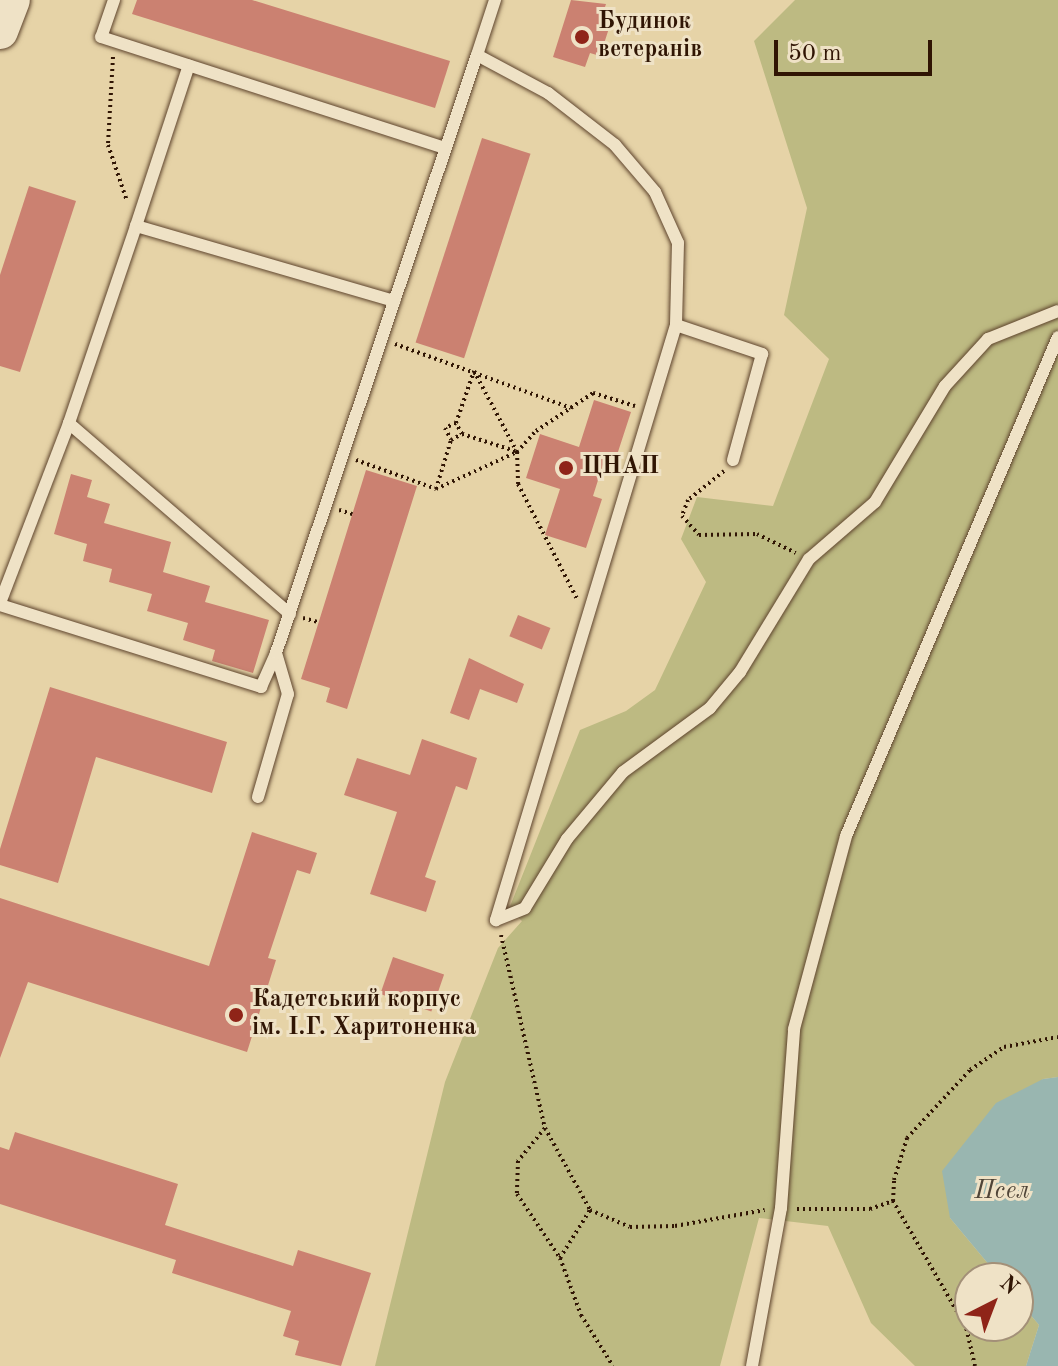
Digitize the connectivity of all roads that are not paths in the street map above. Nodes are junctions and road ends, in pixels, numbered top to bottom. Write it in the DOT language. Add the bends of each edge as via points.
graph roads {
  1 [pos="12,0"];
  2 [pos="114,0"];
  3 [pos="495,0"];
  4 [pos="0,31"];
  5 [pos="477,55"];
  6 [pos="189,65"];
  7 [pos="445,148"];
  8 [pos="136,226"];
  9 [pos="394,301"];
  10 [pos="1058,311"];
  11 [pos="676,325"];
  12 [pos="1058,337"];
  13 [pos="69,423"];
  14 [pos="733,460"];
  15 [pos="0,604"];
  16 [pos="290,614"];
  17 [pos="276,653"];
  18 [pos="258,797"];
  19 [pos="752,1366"];
  1 -- 4 [label="main road"];
  2 -- 6 [label="lane" via="101,37"];
  3 -- 5 [label="lane"];
  5 -- 7 [label="lane"];
  5 -- 11 [label="lane" via="548,93 593,127 655,192 678,243"];
  6 -- 7 [label="lane"];
  6 -- 8 [label="lane"];
  7 -- 9 [label="lane"];
  8 -- 9 [label="lane"];
  8 -- 13 [label="lane"];
  9 -- 16 [label="lane"];
  10 -- 11 [label="lane" via="988,339 945,386 875,502 809,559 740,672 710,708 623,772 567,839 525,908 496,920"];
  11 -- 14 [label="lane" via="762,354"];
  12 -- 19 [label="lane" via="846,836 794,1029 781,1208"];
  13 -- 15 [label="lane"];
  13 -- 16 [label="lane"];
  15 -- 17 [label="lane" via="261,687"];
  16 -- 17 [label="lane"];
  17 -- 18 [label="lane" via="288,694"];
}
